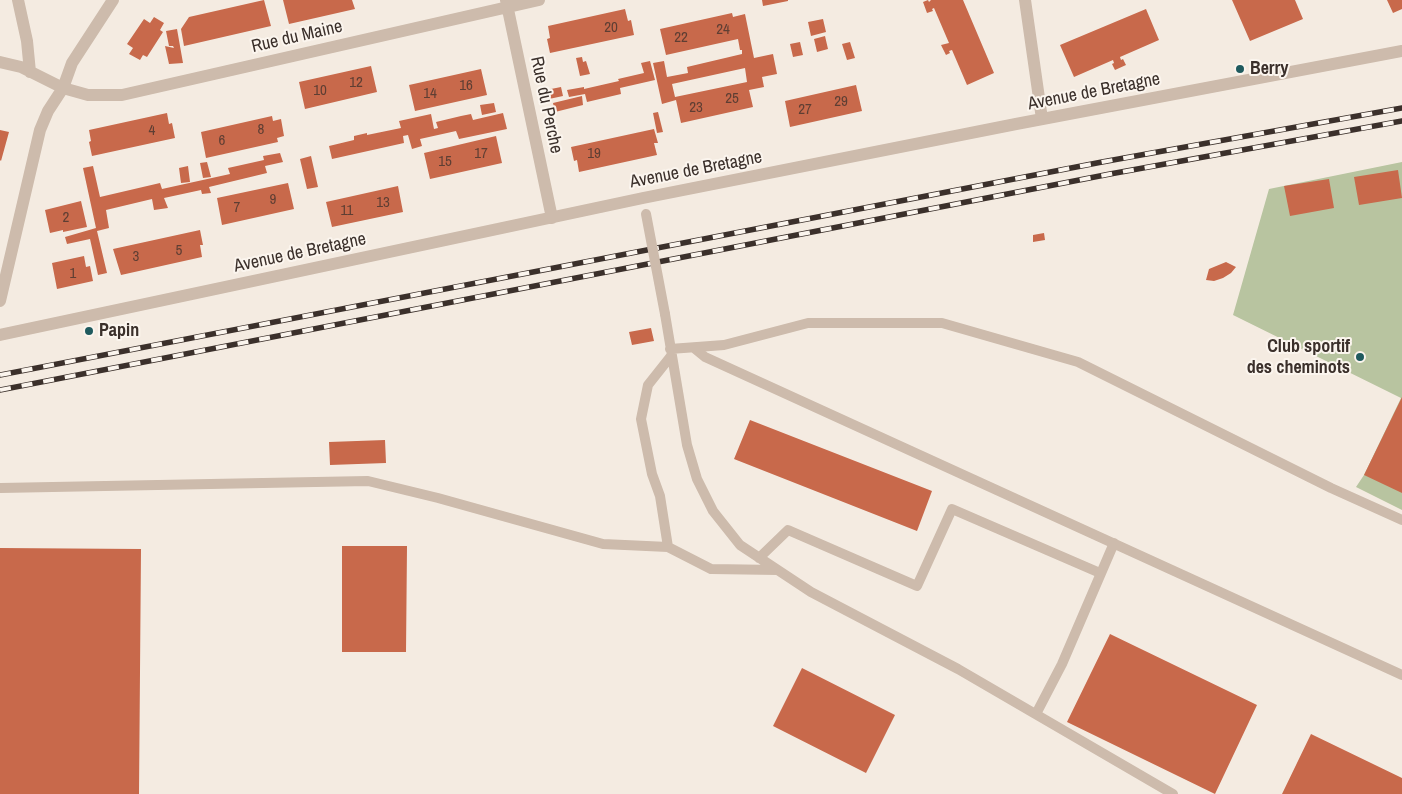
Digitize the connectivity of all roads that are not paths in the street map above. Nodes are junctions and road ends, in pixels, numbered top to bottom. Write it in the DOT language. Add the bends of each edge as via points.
graph roads {
  1 [pos="18,0"];
  2 [pos="113,0"];
  3 [pos="539,0"];
  4 [pos="1025,0"];
  5 [pos="507,3"];
  6 [pos="1402,51"];
  7 [pos="0,62"];
  8 [pos="30,72"];
  9 [pos="63,88"];
  10 [pos="1042,119"];
  11 [pos="644,198"];
  12 [pos="552,218"];
  13 [pos="0,301"];
  14 [pos="0,334"];
  15 [pos="694,348"];
  16 [pos="671,352"];
  17 [pos="0,488"];
  18 [pos="1402,520"];
  19 [pos="1114,543"];
  20 [pos="668,547"];
  21 [pos="759,558"];
  22 [pos="778,570"];
  23 [pos="1100,573"];
  24 [pos="1402,675"];
  25 [pos="1036,714"];
  26 [pos="1173,794"];
  1 -- 8 [label="street"];
  2 -- 9 [label="street" via="72,63"];
  3 -- 5 [label="street, Rue du Maine"];
  4 -- 10 [label="street"];
  5 -- 9 [label="street, Rue du Maine" via="122,95 88,95"];
  5 -- 12 [label="street, Rue du Perche"];
  6 -- 10 [label="street, Avenue de Bretagne"];
  7 -- 8 [label="street, Rue du Maine"];
  8 -- 9 [label="street, Rue du Maine"];
  9 -- 13 [label="street" via="40,130"];
  10 -- 11 [label="street, Avenue de Bretagne"];
  11 -- 12 [label="street, Avenue de Bretagne"];
  11 -- 16 [label="lane, bridge"];
  12 -- 14 [label="street, Avenue de Bretagne"];
  15 -- 16 [label="lane"];
  15 -- 18 [label="lane" via="724,345 808,323 942,323 1078,362"];
  15 -- 19 [label="lane" via="705,357"];
  16 -- 20 [label="lane" via="648,385 641,419 660,496"];
  16 -- 21 [label="lane" via="687,445 697,479 713,511 740,545"];
  17 -- 20 [label="lane" via="368,481 603,544"];
  19 -- 23 [label="lane"];
  19 -- 24 [label="lane"];
  20 -- 22 [label="lane" via="711,569"];
  21 -- 22 [label="lane"];
  21 -- 23 [label="lane" via="788,530 917,586 952,509"];
  22 -- 25 [label="lane" via="811,592 958,668"];
  23 -- 25 [label="lane" via="1062,664"];
  25 -- 26 [label="lane"];
}
